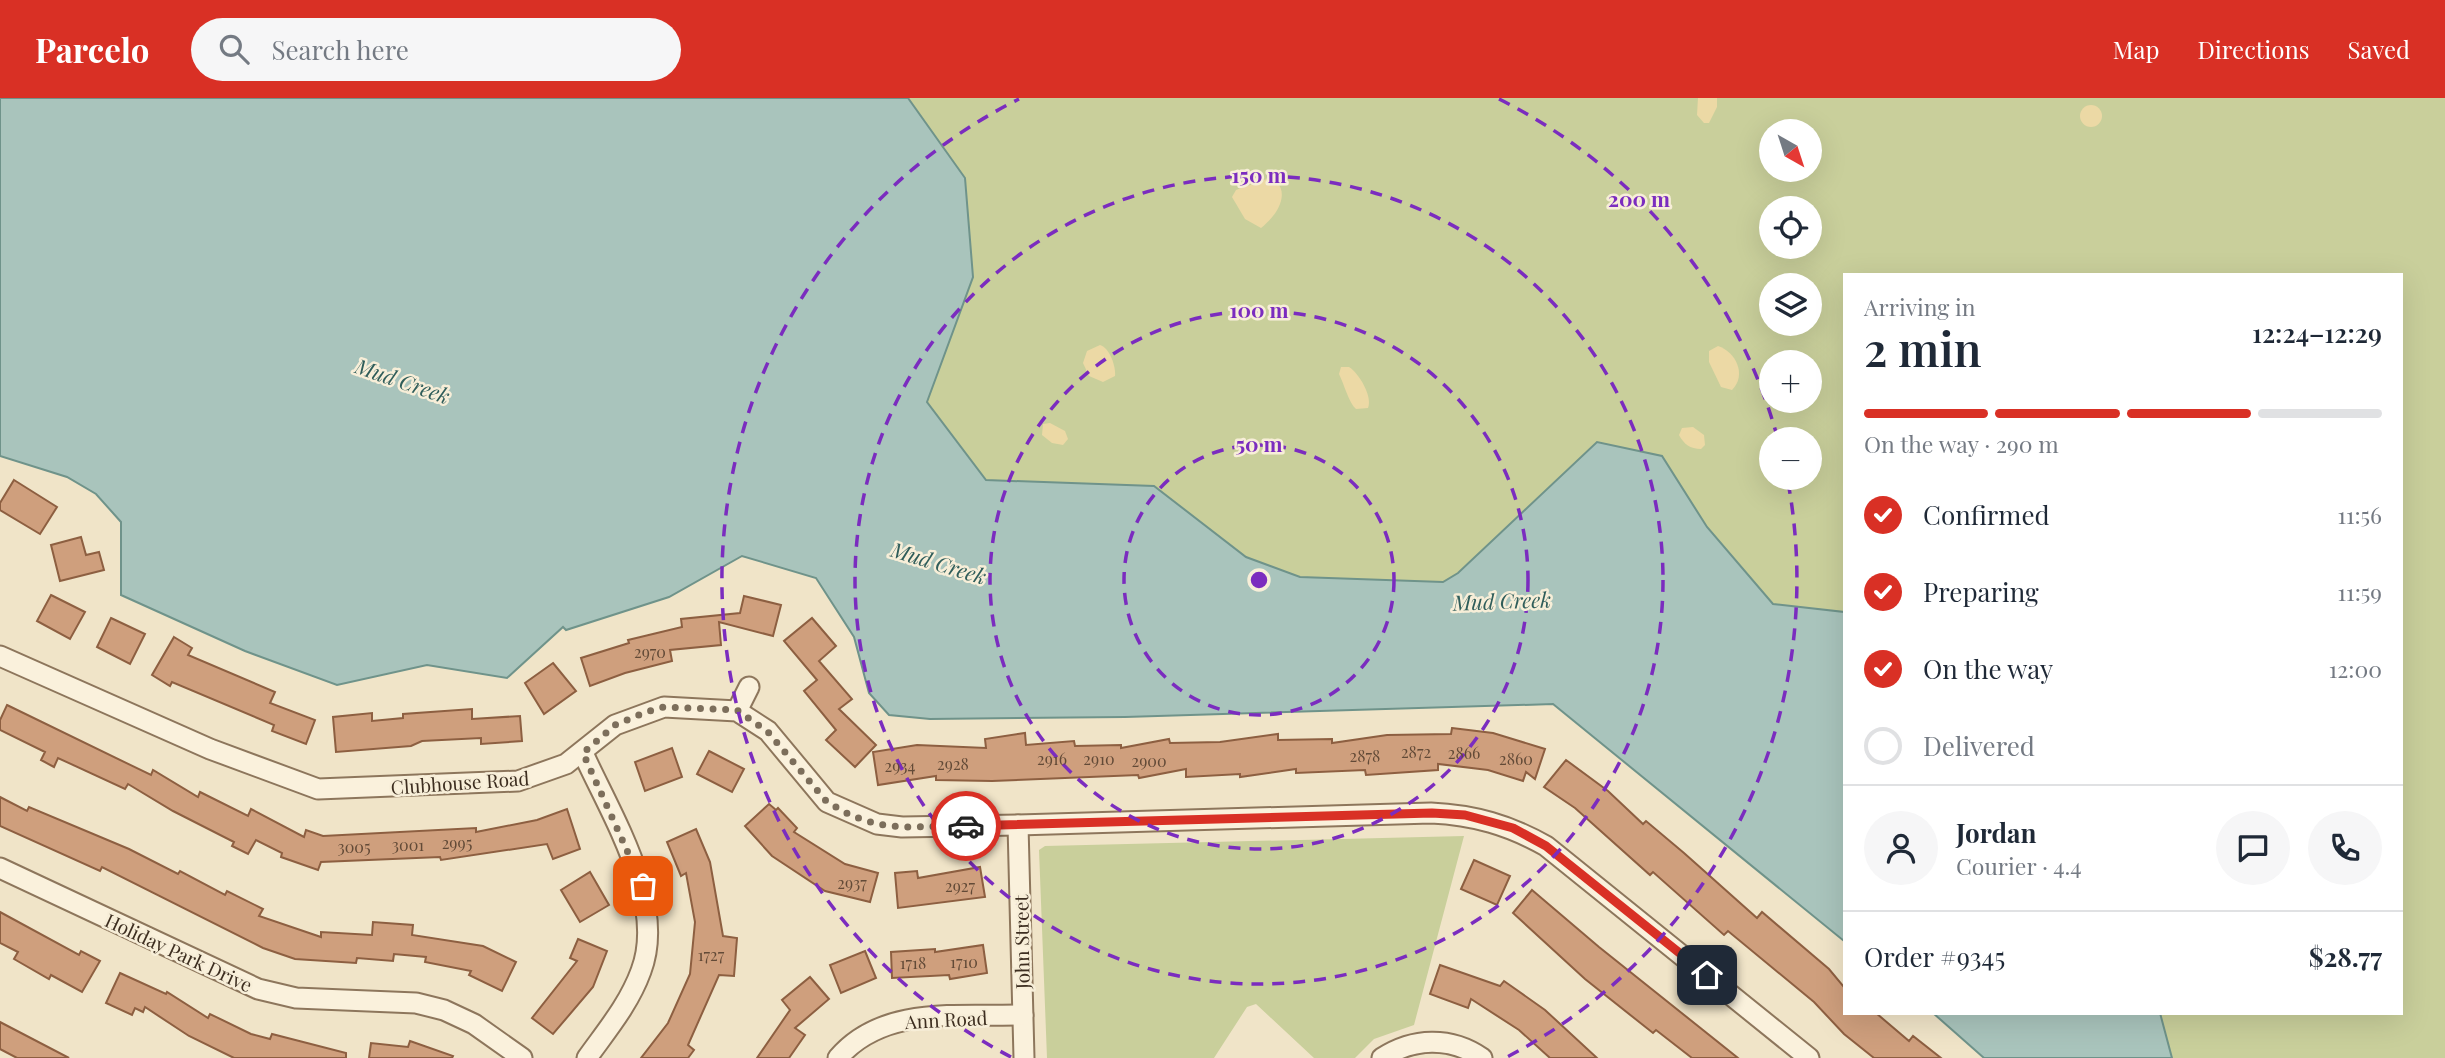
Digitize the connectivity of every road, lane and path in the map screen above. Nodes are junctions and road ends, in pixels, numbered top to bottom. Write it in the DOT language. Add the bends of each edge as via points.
graph roads {
  1 [pos="0,656"];
  2 [pos="749,687"];
  3 [pos="737,710"];
  4 [pos="583,753"];
  5 [pos="1018,825"];
  6 [pos="0,868"];
  7 [pos="1023,1015"];
  8 [pos="522,1058"];
  9 [pos="587,1058"];
  10 [pos="838,1058"];
  11 [pos="1024,1058"];
  12 [pos="1382,1058"];
  13 [pos="1482,1058"];
  14 [pos="1809,1058"];
  1 -- 4 [label="street, Clubhouse Road" via="210,749 318,789 518,781 551,772"];
  2 -- 3 [label="street"];
  3 -- 4 [label="street, Clubhouse Road" via="664,707 646,712 615,725"];
  3 -- 5 [label="street" via="768,732 827,802 852,816 902,827"];
  4 -- 9 [label="street" via="643,886 648,912 642,970 626,1004"];
  5 -- 7 [label="street, John Street"];
  5 -- 14 [label="street" via="1432,813 1465,815 1513,828 1564,859"];
  6 -- 8 [label="street, Holiday Park Drive" via="258,989 296,998 416,1003 444,1010 474,1024"];
  7 -- 10 [label="street, Ann Road" via="904,1019 870,1030"];
  7 -- 11 [label="street, John Street"];
  12 -- 13 [label="street" via="1416,1042 1444,1042"];
}
